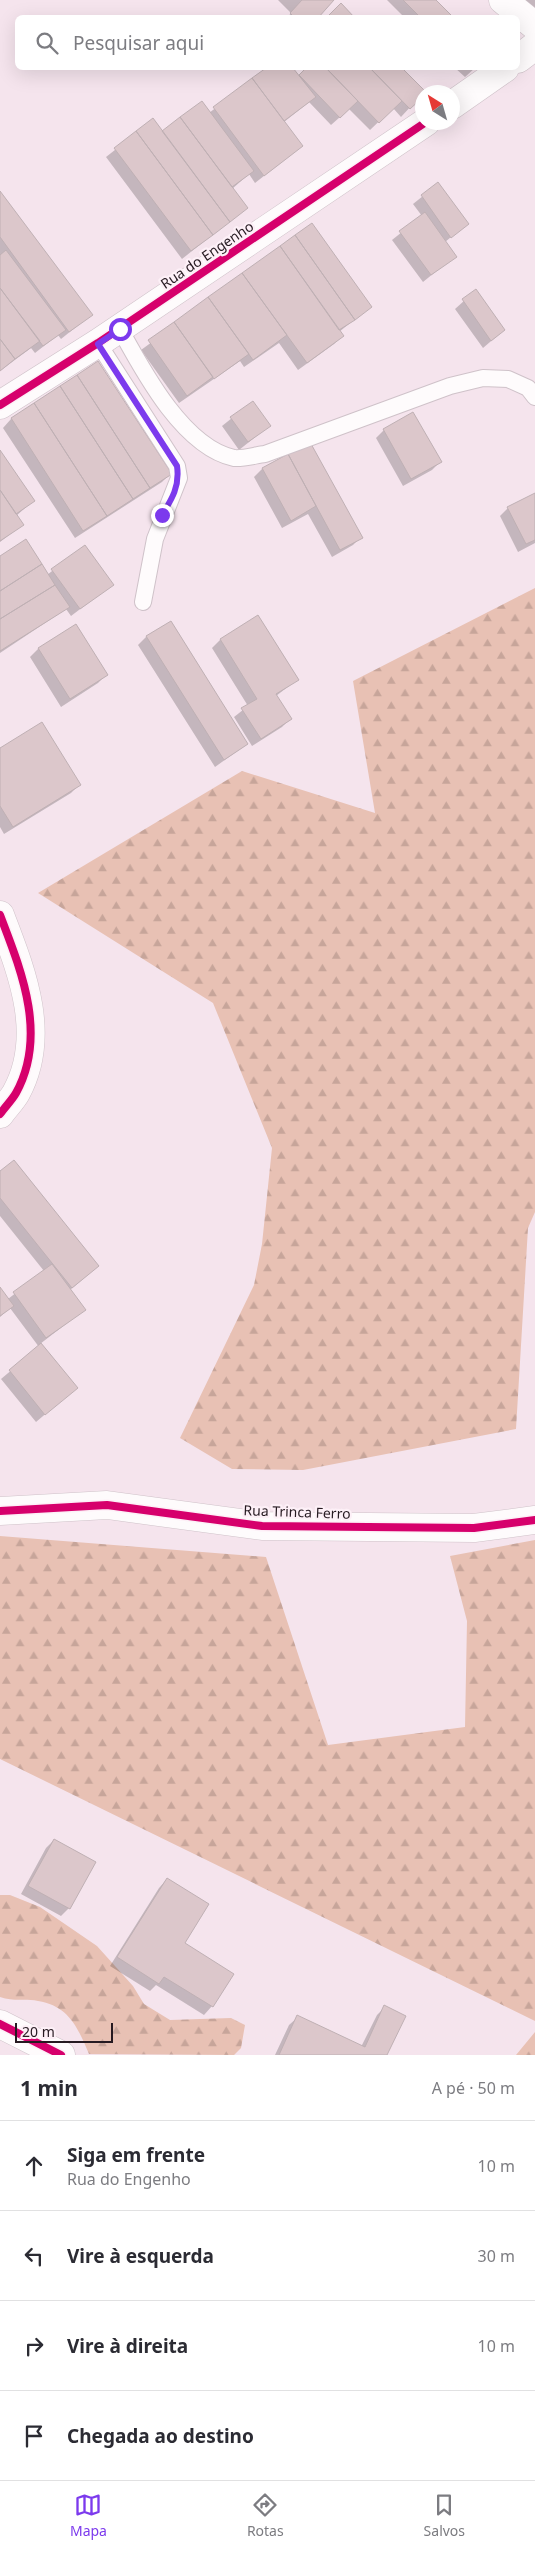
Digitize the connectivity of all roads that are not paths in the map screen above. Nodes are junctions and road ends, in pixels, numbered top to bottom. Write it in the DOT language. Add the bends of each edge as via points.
graph roads {
  1 [pos="504,0"];
  2 [pos="535,26"];
  3 [pos="535,46"];
  4 [pos="520,57"];
  5 [pos="502,70"];
  6 [pos="460,99"];
  7 [pos="415,129"];
  8 [pos="120,329"];
  9 [pos="98,344"];
  10 [pos="535,397"];
  11 [pos="0,405"];
  12 [pos="143,602"];
  13 [pos="0,915"];
  14 [pos="0,1114"];
  15 [pos="0,1511"];
  16 [pos="535,1520"];
  17 [pos="0,2024"];
  18 [pos="61,2055"];
  1 -- 2 [label="street"];
  3 -- 4 [label="street"];
  5 -- 6 [label="street"];
  7 -- 8 [label="street, Rua do Engenho"];
  8 -- 9 [label="street, Rua do Engenho"];
  8 -- 10 [label="lane" via="161,396 185,427 209,448 236,458 264,454 450,386 483,378 508,379 528,388"];
  9 -- 11 [label="street, Rua do Engenho"];
  9 -- 12 [label="lane" via="177,466 179,478 154,538"];
  13 -- 14 [label="street" via="29,1003 31,1051 16,1092"];
  15 -- 16 [label="street, Rua Trinca Ferro" via="107,1505 262,1526 474,1528"];
  17 -- 18 [label="street"];
}
